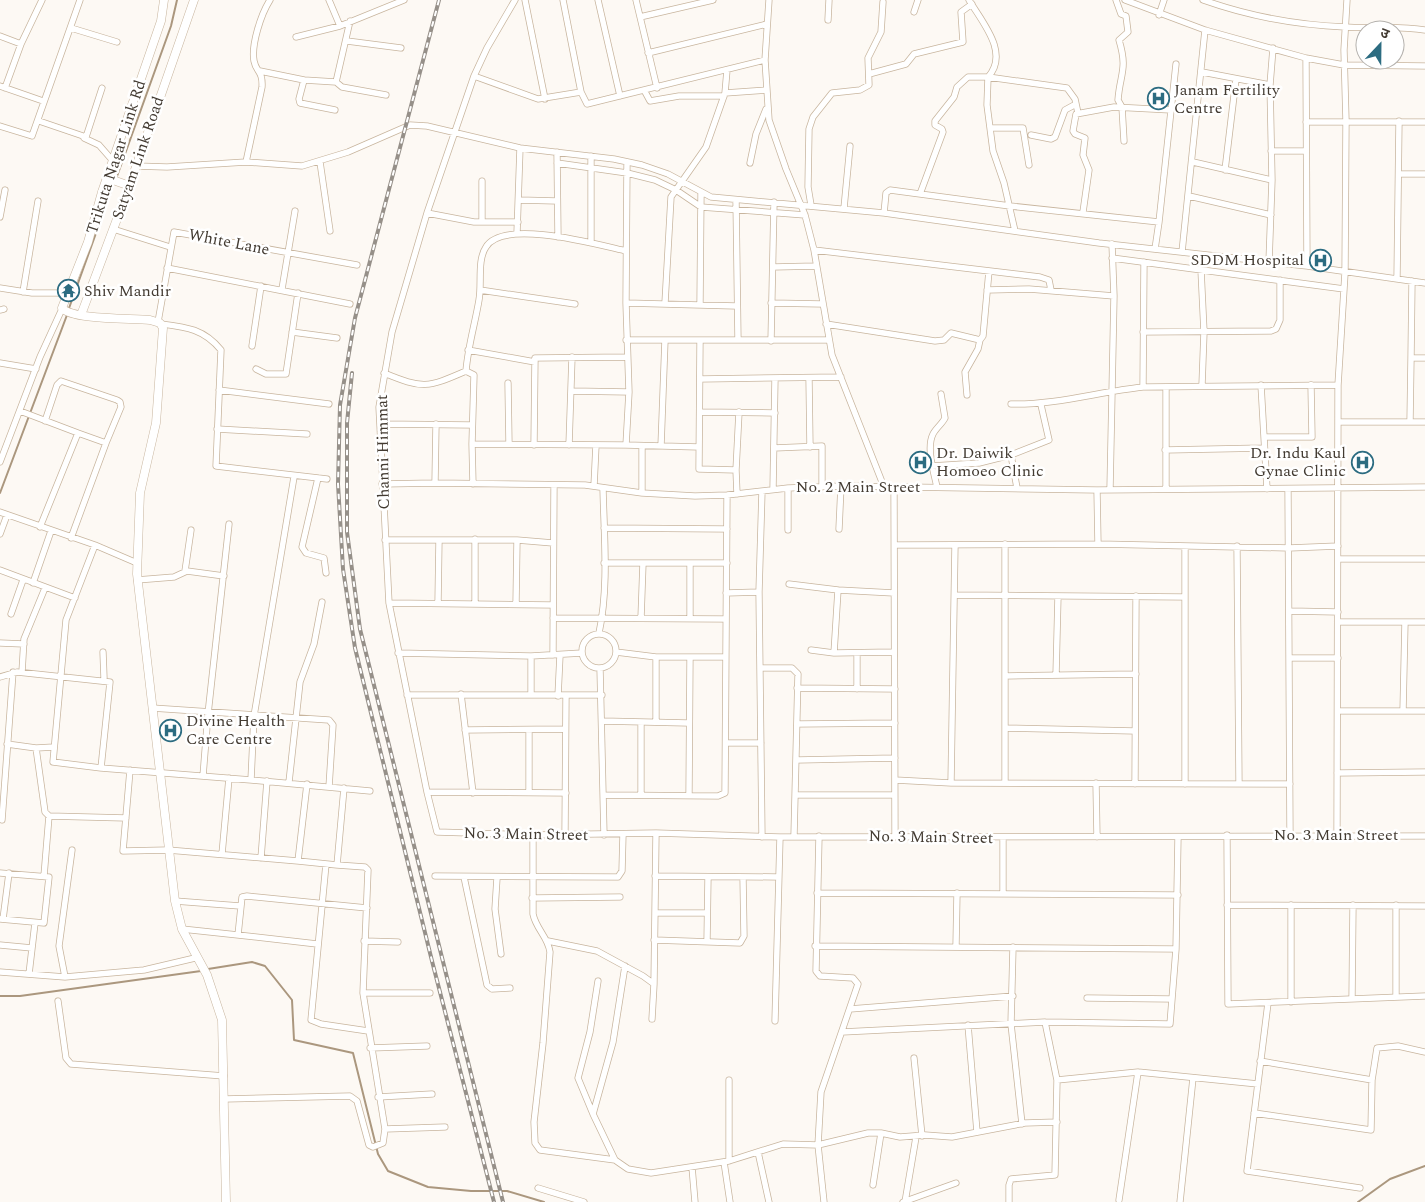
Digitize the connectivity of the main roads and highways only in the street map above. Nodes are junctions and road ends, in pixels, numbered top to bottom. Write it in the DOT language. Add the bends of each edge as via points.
graph roads {
  1 [pos="164,0"];
  2 [pos="194,0"];
  3 [pos="110,179"];
  4 [pos="127,185"];
  5 [pos="78,314"];
  6 [pos="226,1202"];
  1 -- 3 [label="main road, Trikuta Nagar Link Rd" via="161,21 113,161"];
  2 -- 4 [label="main road, Satyam Link Road"];
  3 -- 4 [label="main road"];
  3 -- 5 [label="main road, Trikuta Nagar Link Rd" via="66,293 63,310"];
  4 -- 5 [label="main road, Satyam Link Road" via="113,229"];
  5 -- 6 [label="main road" via="160,323 163,344 156,423 141,484 137,580 175,900 182,930 207,975 222,1020"];
}
